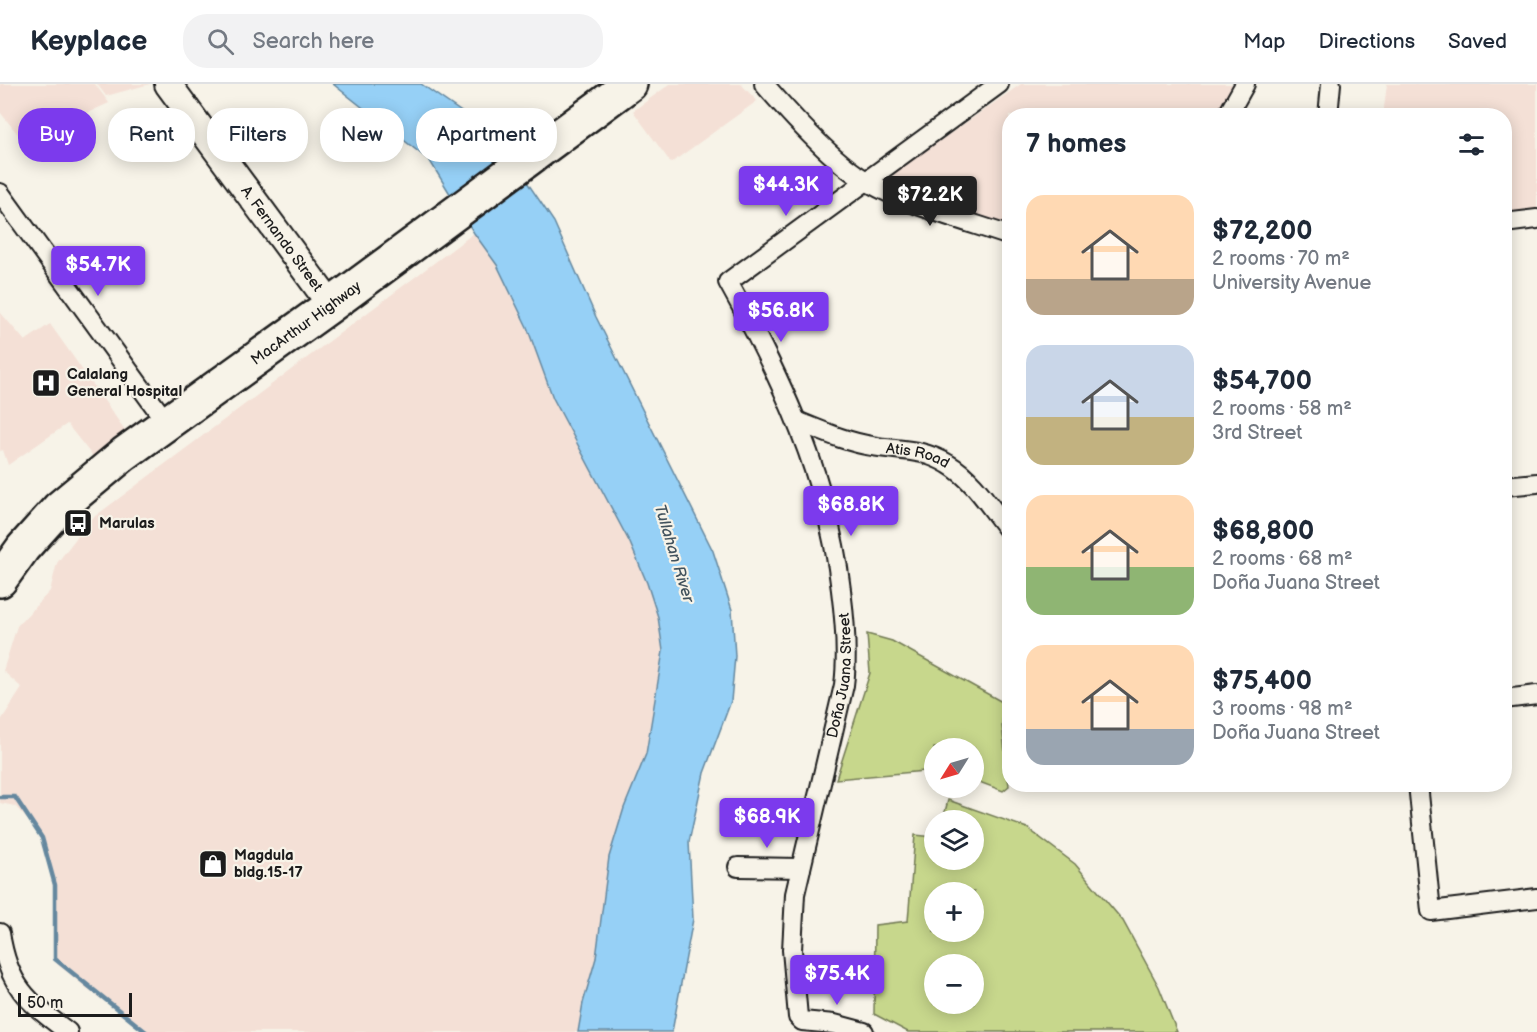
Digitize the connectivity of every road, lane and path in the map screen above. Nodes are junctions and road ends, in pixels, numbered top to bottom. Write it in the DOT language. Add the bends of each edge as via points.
graph roads {
  1 [pos="168,84"];
  2 [pos="628,84"];
  3 [pos="764,84"];
  4 [pos="999,84"];
  5 [pos="1245,84"];
  6 [pos="1331,84"];
  7 [pos="1232,108"];
  8 [pos="1329,108"];
  9 [pos="865,181"];
  10 [pos="0,193"];
  11 [pos="1537,219"];
  12 [pos="1512,222"];
  13 [pos="1002,233"];
  14 [pos="331,305"];
  15 [pos="797,422"];
  16 [pos="166,423"];
  17 [pos="1537,483"];
  18 [pos="1512,485"];
  19 [pos="1002,522"];
  20 [pos="1,572"];
  21 [pos="1537,695"];
  22 [pos="1512,698"];
  23 [pos="1419,792"];
  24 [pos="738,867"];
  25 [pos="801,868"];
  26 [pos="1537,898"];
  27 [pos="0,933"];
  28 [pos="68,1032"];
  29 [pos="864,1032"];
  1 -- 14 [label="street, A. Fernando Street"];
  2 -- 14 [label="highway, MacArthur Highway"];
  3 -- 9 [label="street"];
  4 -- 9 [label="street"];
  5 -- 7 [label="street"];
  6 -- 8 [label="street"];
  9 -- 13 [label="street"];
  9 -- 15 [label="street, Doña Juana Street" via="728,282"];
  10 -- 16 [label="street"];
  11 -- 12 [label="street"];
  14 -- 16 [label="highway, MacArthur Highway"];
  15 -- 19 [label="street, Atis Road" via="849,441 925,452 965,477"];
  15 -- 25 [label="street, Doña Juana Street" via="815,468 836,555 846,664"];
  16 -- 20 [label="highway, MacArthur Highway" via="59,508"];
  17 -- 18 [label="street"];
  21 -- 22 [label="street"];
  23 -- 26 [label="street" via="1431,911"];
  24 -- 25 [label="street"];
  25 -- 29 [label="street, Doña Juana Street" via="792,932 798,1017 802,1021"];
  27 -- 28 [label="street" via="16,985 29,1001"];
}
